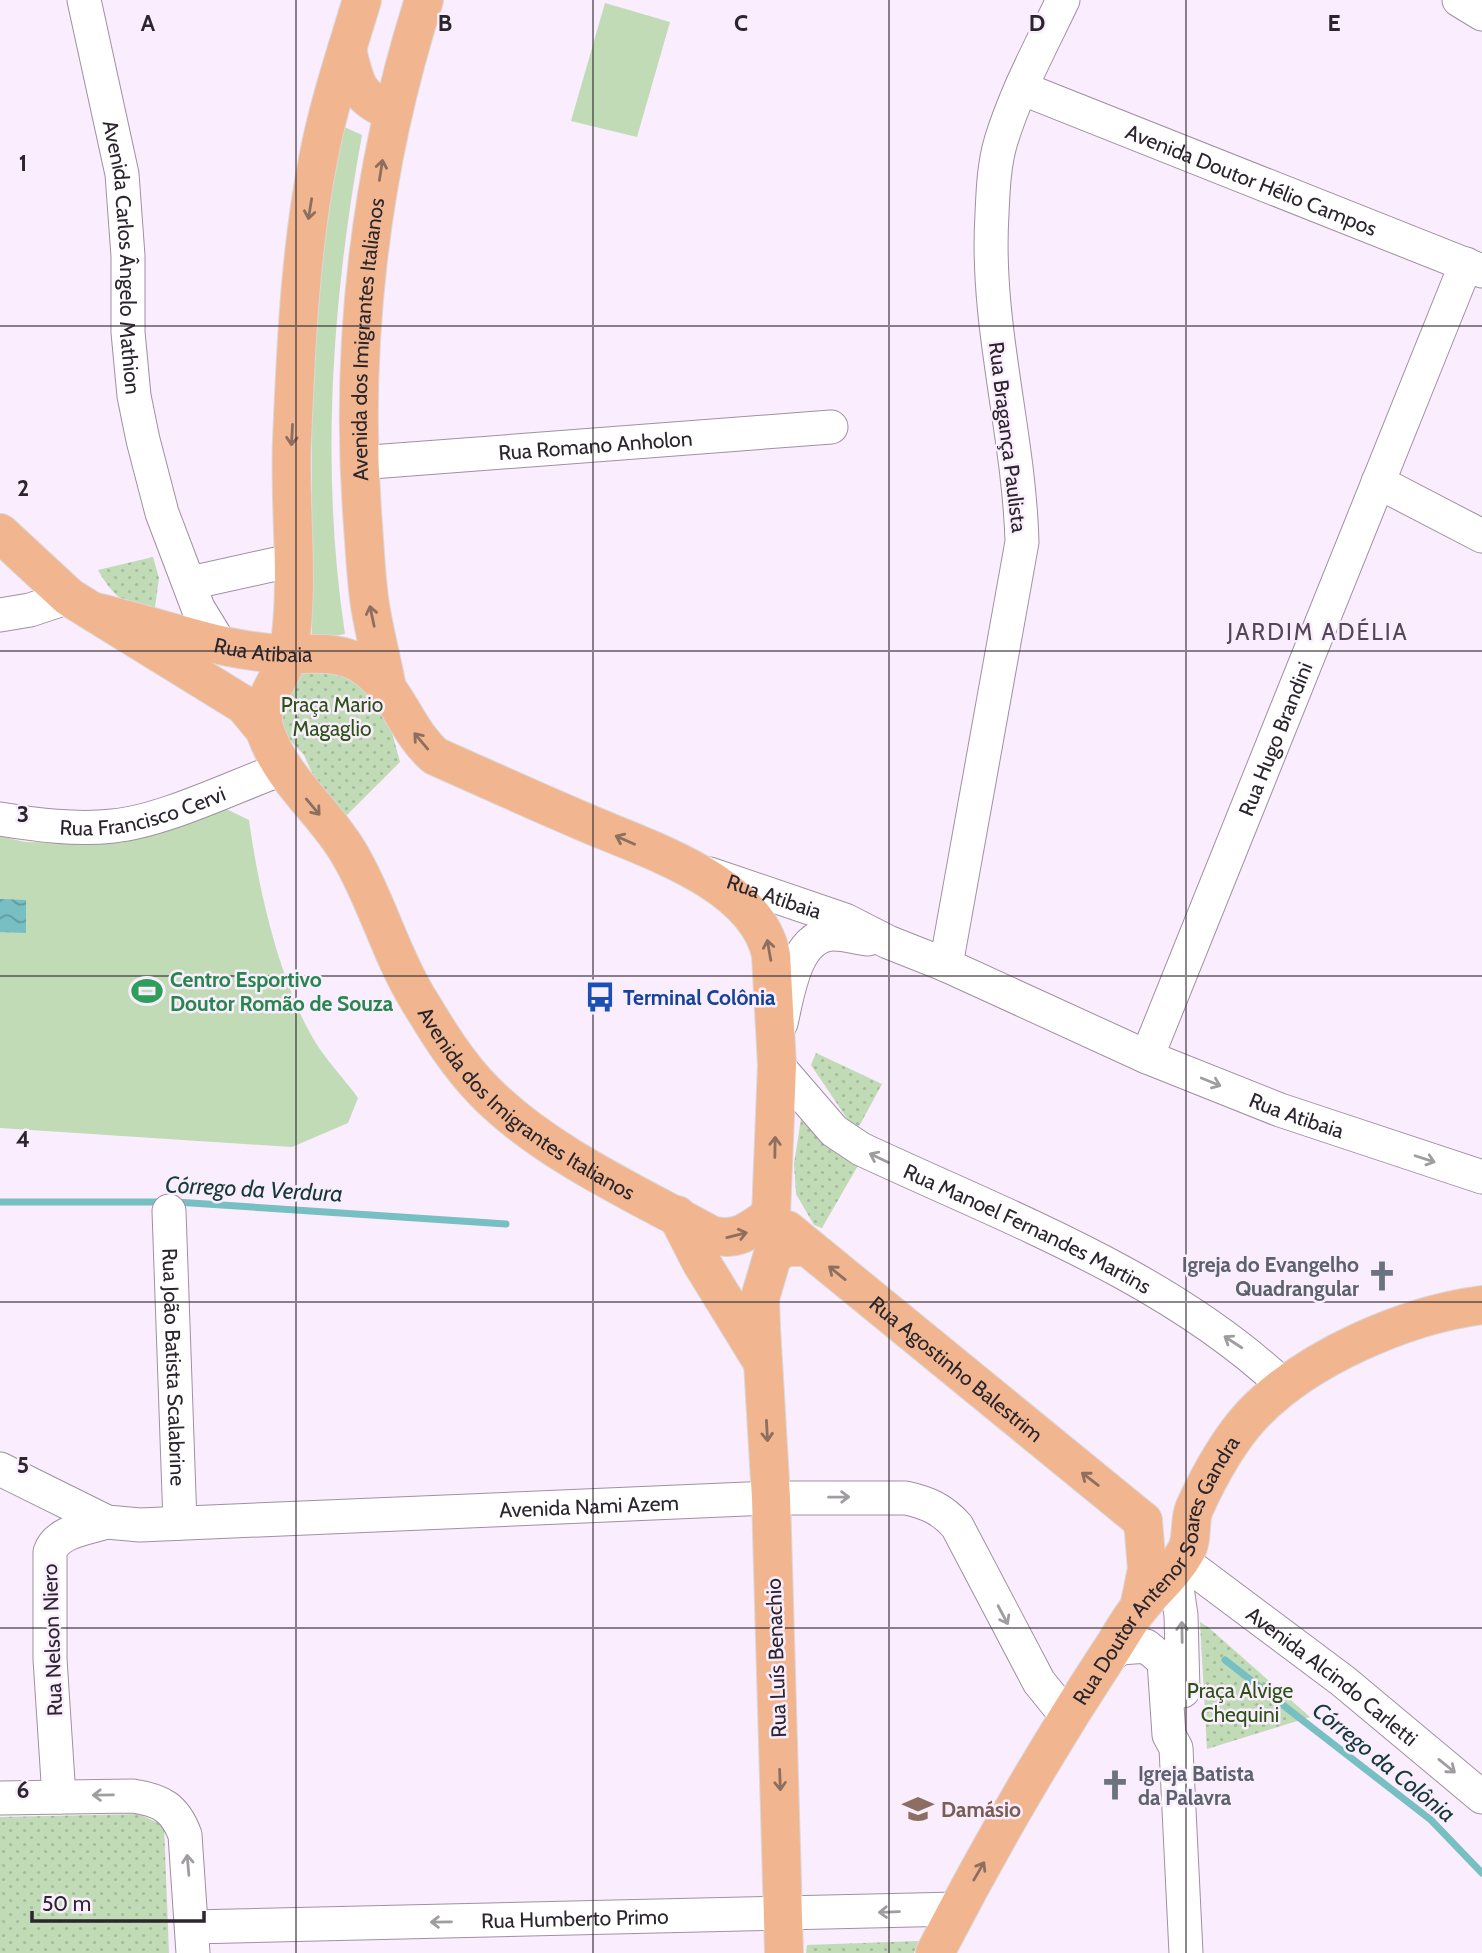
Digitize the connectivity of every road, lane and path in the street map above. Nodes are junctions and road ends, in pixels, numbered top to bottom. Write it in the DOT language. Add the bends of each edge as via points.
graph roads {
  1 [pos="84,0"];
  2 [pos="362,0"];
  3 [pos="424,0"];
  4 [pos="1063,0"];
  5 [pos="1459,0"];
  6 [pos="1482,14"];
  7 [pos="347,49"];
  8 [pos="1021,88"];
  9 [pos="392,112"];
  10 [pos="1474,267"];
  11 [pos="831,427"];
  12 [pos="358,463"];
  13 [pos="1378,482"];
  14 [pos="162,513"];
  15 [pos="0,533"];
  16 [pos="1482,536"];
  17 [pos="294,560"];
  18 [pos="190,583"];
  19 [pos="82,604"];
  20 [pos="0,615"];
  21 [pos="206,641"];
  22 [pos="289,654"];
  23 [pos="387,683"];
  24 [pos="254,717"];
  25 [pos="282,769"];
  26 [pos="0,819"];
  27 [pos="688,866"];
  28 [pos="888,942"];
  29 [pos="946,965"];
  30 [pos="777,1054"];
  31 [pos="1147,1057"];
  32 [pos="1482,1177"];
  33 [pos="169,1211"];
  34 [pos="677,1215"];
  35 [pos="771,1215"];
  36 [pos="806,1247"];
  37 [pos="1482,1305"];
  38 [pos="763,1363"];
  39 [pos="1284,1386"];
  40 [pos="0,1469"];
  41 [pos="771,1498"];
  42 [pos="1194,1511"];
  43 [pos="107,1521"];
  44 [pos="1143,1521"];
  45 [pos="180,1523"];
  46 [pos="1177,1564"];
  47 [pos="1139,1608"];
  48 [pos="1107,1657"];
  49 [pos="1069,1719"];
  50 [pos="1176,1748"];
  51 [pos="59,1797"];
  52 [pos="1482,1797"];
  53 [pos="0,1798"];
  54 [pos="957,1909"];
  55 [pos="783,1915"];
  56 [pos="192,1940"];
  57 [pos="784,1953"];
  58 [pos="935,1953"];
  59 [pos="1186,1953"];
  1 -- 14 [label="street, Avenida Carlos Ângelo Mathion" via="122,174 134,396"];
  2 -- 7 [label="main road"];
  3 -- 9 [label="main road, Avenida dos Imigrantes Italianos"];
  4 -- 8 [label="street, Rua Bragança Paulista"];
  5 -- 6 [label="street"];
  7 -- 9 [label="main road" via="359,89 368,101"];
  7 -- 17 [label="main road, one-way" via="318,158 304,249 292,445"];
  8 -- 10 [label="street, Avenida Doutor Hélio Campos"];
  8 -- 29 [label="street, Rua Bragança Paulista" via="1001,143 990,245 994,319 1021,507 1021,542"];
  12 -- 9 [label="main road, Avenida dos Imigrantes Italianos, one-way" via="360,342 381,164"];
  10 -- 13 [label="street, Rua Hugo Brandini"];
  11 -- 12 [label="street, Rua Romano Anholon"];
  23 -- 12 [label="main road, Avenida dos Imigrantes Italianos, one-way" via="370,604"];
  13 -- 16 [label="street"];
  13 -- 31 [label="street, Rua Hugo Brandini"];
  14 -- 18 [label="street, Avenida Carlos Ângelo Mathion"];
  14 -- 21 [label="street, Avenida Carlos Ângelo Mathion" via="164,559"];
  15 -- 19 [label="main road, Rua Atibaia"];
  17 -- 18 [label="street"];
  17 -- 22 [label="main road"];
  18 -- 21 [label="street, Avenida Carlos Ângelo Mathion"];
  19 -- 20 [label="street"];
  19 -- 21 [label="main road, Rua Atibaia"];
  19 -- 24 [label="main road, Rua Atibaia"];
  21 -- 22 [label="main road, Rua Atibaia"];
  21 -- 24 [label="main road, Avenida dos Imigrantes Italianos"];
  22 -- 23 [label="main road, Rua Atibaia" via="348,658"];
  22 -- 24 [label="main road" via="265,707"];
  27 -- 23 [label="main road, Rua Atibaia, one-way" via="435,756 420,742"];
  24 -- 25 [label="main road, Avenida dos Imigrantes Italianos"];
  25 -- 26 [label="street, Rua Francisco Cervi" via="160,814 113,826 36,825"];
  25 -- 34 [label="main road, Avenida dos Imigrantes Italianos, one-way" via="351,857 392,953 460,1065 533,1132"];
  27 -- 28 [label="street, Rua Atibaia" via="820,910"];
  30 -- 27 [label="main road, one-way" via="767,938 758,922 732,897"];
  28 -- 29 [label="street, Rua Atibaia"];
  28 -- 30 [label="street" via="833,934 809,945 790,986"];
  29 -- 31 [label="street, Rua Atibaia"];
  35 -- 30 [label="main road, one-way"];
  39 -- 30 [label="street, Rua Manoel Fernandes Martins, one-way" via="1247,1351 1138,1279 861,1149 834,1131"];
  31 -- 32 [label="street, Rua Atibaia, one-way" via="1280,1111"];
  33 -- 45 [label="street, Rua João Batista Scalabrine"];
  34 -- 35 [label="main road, Avenida dos Imigrantes Italianos, one-way" via="722,1238 745,1234"];
  34 -- 38 [label="main road, Rua Luís Benachio"];
  35 -- 36 [label="main road, Rua Agostinho Balestrim"];
  36 -- 38 [label="main road, Rua Luís Benachio" via="787,1247 773,1254 760,1298"];
  44 -- 36 [label="main road, Rua Agostinho Balestrim, one-way"];
  37 -- 39 [label="main road, Rua Doutor Antenor Soares Gandra" via="1444,1310 1338,1353"];
  38 -- 41 [label="main road, Rua Luís Benachio, one-way"];
  39 -- 42 [label="main road, Rua Doutor Antenor Soares Gandra" via="1251,1416 1229,1446"];
  40 -- 43 [label="street, Avenida Nami Azem"];
  41 -- 45 [label="street, Avenida Nami Azem"];
  41 -- 49 [label="street, Avenida Nami Azem, one-way" via="906,1498 944,1512 957,1526 1039,1682"];
  41 -- 55 [label="main road, Rua Luís Benachio, one-way"];
  42 -- 44 [label="main road" via="1170,1521"];
  42 -- 46 [label="main road, Rua Doutor Antenor Soares Gandra" via="1188,1548"];
  43 -- 45 [label="street, Avenida Nami Azem"];
  43 -- 51 [label="street, Rua Nelson Niero" via="62,1536 50,1552"];
  44 -- 47 [label="main road" via="1147,1569"];
  46 -- 47 [label="main road, Rua Doutor Antenor Soares Gandra"];
  50 -- 46 [label="street, one-way" via="1183,1734"];
  46 -- 52 [label="street, Avenida Alcindo Carletti, one-way" via="1343,1681"];
  47 -- 48 [label="main road, Rua Doutor Antenor Soares Gandra"];
  48 -- 49 [label="main road, Rua Doutor Antenor Soares Gandra"];
  48 -- 50 [label="street" via="1121,1648 1146,1646 1164,1661 1169,1735"];
  54 -- 49 [label="main road, Rua Doutor Antenor Soares Gandra, one-way"];
  50 -- 59 [label="street"];
  51 -- 53 [label="street"];
  56 -- 51 [label="street, one-way" via="185,1835 169,1807 134,1796"];
  54 -- 55 [label="street, Rua Humberto Primo, one-way"];
  54 -- 58 [label="main road, Rua Doutor Antenor Soares Gandra"];
  55 -- 56 [label="street, Rua Humberto Primo, one-way"];
  55 -- 57 [label="main road, Rua Luís Benachio"];
}
